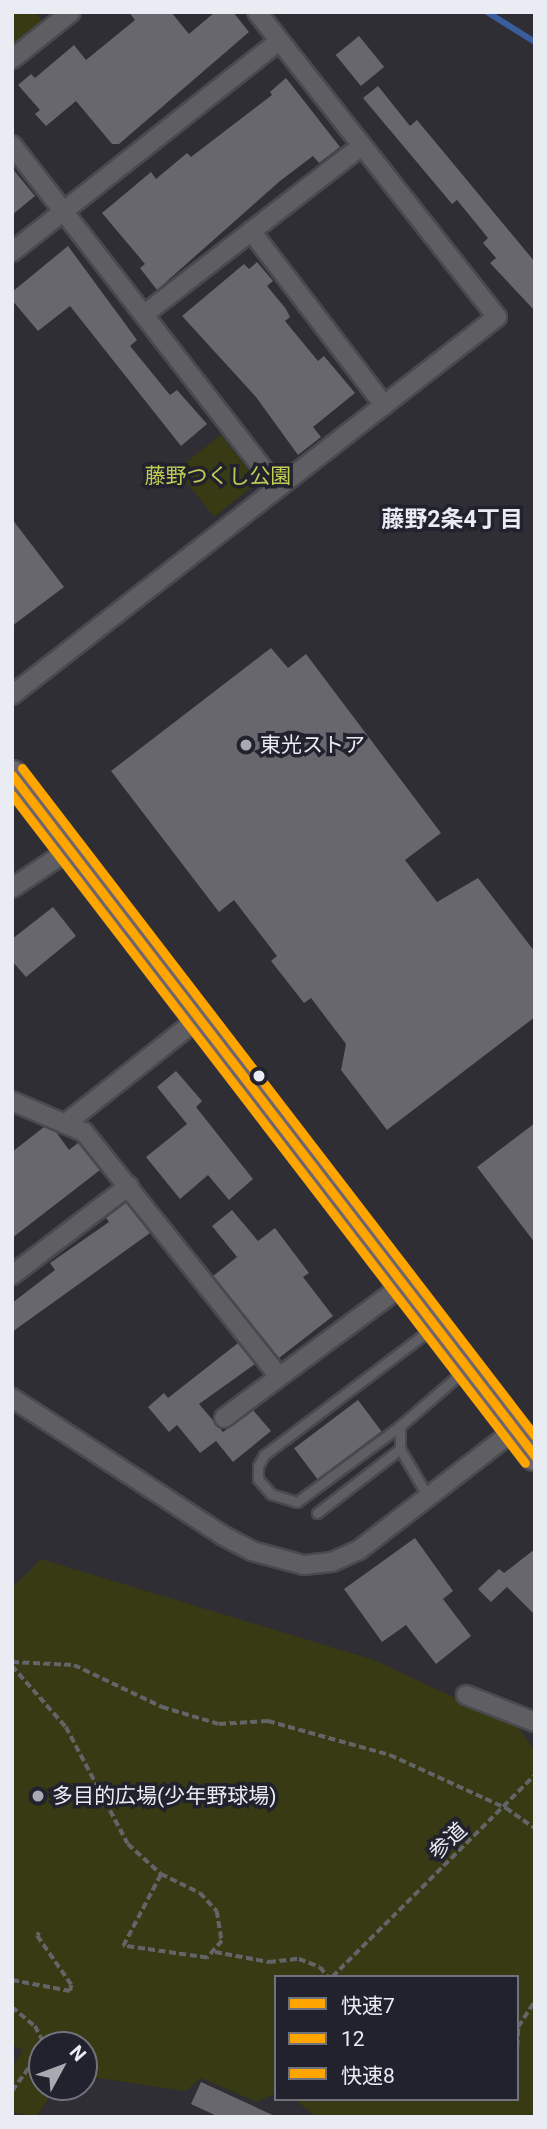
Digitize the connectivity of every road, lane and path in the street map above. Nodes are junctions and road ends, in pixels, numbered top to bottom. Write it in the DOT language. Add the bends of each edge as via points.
graph roads {
  1 [pos="71,12"];
  2 [pos="257,12"];
  3 [pos="279,41"];
  4 [pos="12,59"];
  5 [pos="12,145"];
  6 [pos="360,146"];
  7 [pos="65,212"];
  8 [pos="251,231"];
  9 [pos="12,252"];
  10 [pos="145,313"];
  11 [pos="384,405"];
  12 [pos="278,488"];
  13 [pos="12,695"];
  14 [pos="12,775"];
  15 [pos="69,850"];
  16 [pos="12,888"];
  17 [pos="198,1019"];
  18 [pos="12,1101"];
  19 [pos="65,1124"];
  20 [pos="129,1186"];
  21 [pos="12,1275"];
  22 [pos="403,1285"];
  23 [pos="435,1326"];
  24 [pos="467,1368"];
  25 [pos="279,1376"];
  26 [pos="12,1398"];
  27 [pos="224,1418"];
  28 [pos="400,1426"];
  29 [pos="514,1430"];
  30 [pos="400,1449"];
  31 [pos="535,1456"];
  32 [pos="428,1497"];
  33 [pos="317,1513"];
  34 [pos="12,1664"];
  35 [pos="466,1695"];
  36 [pos="535,1722"];
  37 [pos="535,1775"];
  38 [pos="506,1808"];
  39 [pos="535,1828"];
  40 [pos="161,1874"];
  41 [pos="39,1932"];
  42 [pos="214,1952"];
  43 [pos="328,1975"];
  44 [pos="332,1975"];
  45 [pos="12,1980"];
  46 [pos="535,2001"];
  47 [pos="12,2007"];
  48 [pos="519,2025"];
  49 [pos="37,2031"];
  50 [pos="28,2068"];
  51 [pos="12,2091"];
  1 -- 4 [label="street"];
  2 -- 3 [label="street"];
  3 -- 6 [label="street"];
  3 -- 7 [label="street"];
  5 -- 7 [label="street"];
  6 -- 8 [label="street"];
  6 -- 11 [label="street" via="497,317"];
  7 -- 9 [label="street"];
  7 -- 10 [label="street"];
  8 -- 10 [label="street"];
  8 -- 11 [label="street"];
  10 -- 12 [label="street"];
  11 -- 12 [label="street"];
  12 -- 13 [label="street"];
  14 -- 15 [label="highway"];
  15 -- 16 [label="street"];
  15 -- 17 [label="highway"];
  17 -- 19 [label="street"];
  17 -- 22 [label="highway"];
  18 -- 19 [label="street"];
  19 -- 20 [label="street" via="85,1132"];
  20 -- 21 [label="street"];
  20 -- 25 [label="street"];
  22 -- 23 [label="highway"];
  22 -- 25 [label="street"];
  23 -- 24 [label="highway"];
  23 -- 28 [label="lane" via="264,1455 258,1479 278,1498 297,1502"];
  24 -- 28 [label="lane"];
  24 -- 29 [label="highway"];
  25 -- 27 [label="street"];
  26 -- 32 [label="street" via="222,1535 280,1561 304,1565 341,1558 359,1550"];
  28 -- 30 [label="lane"];
  29 -- 31 [label="highway"];
  29 -- 32 [label="street"];
  30 -- 32 [label="lane"];
  30 -- 33 [label="lane"];
  34 -- 38 [label="path" via="74,1665 162,1707 219,1724 268,1721 390,1755"];
  34 -- 40 [label="path" via="66,1727 128,1844"];
  35 -- 36 [label="street"];
  37 -- 38 [label="path, 参道"];
  38 -- 39 [label="path"];
  38 -- 44 [label="path, 参道"];
  40 -- 42 [label="path" via="200,1892 217,1911 224,1931"];
  40 -- 42 [label="path" via="123,1946 206,1958"];
  41 -- 45 [label="path" via="37,1936 71,1985 70,1991"];
  42 -- 43 [label="path" via="269,1962 299,1959"];
  46 -- 48 [label="path"];
  47 -- 49 [label="path"];
  50 -- 51 [label="path"];
}
